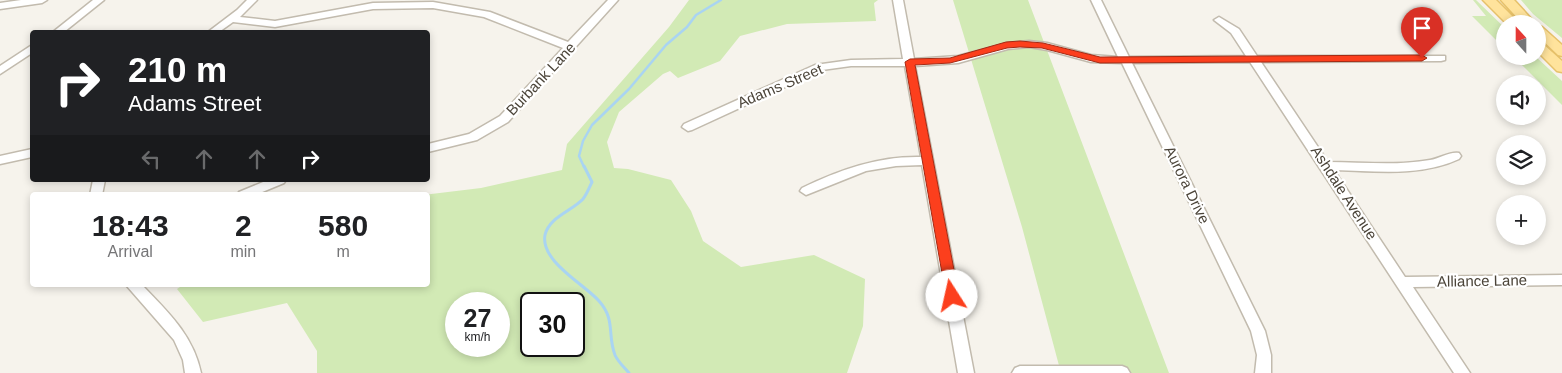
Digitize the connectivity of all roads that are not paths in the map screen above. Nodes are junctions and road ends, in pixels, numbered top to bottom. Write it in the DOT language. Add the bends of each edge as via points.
graph roads {
  1 [pos="42,0"];
  2 [pos="99,0"];
  3 [pos="252,0"];
  4 [pos="613,0"];
  5 [pos="898,0"];
  6 [pos="1096,0"];
  7 [pos="1490,0"];
  8 [pos="1507,0"];
  9 [pos="0,6"];
  10 [pos="1505,15"];
  11 [pos="1521,15"];
  12 [pos="231,19"];
  13 [pos="1219,20"];
  14 [pos="61,30"];
  15 [pos="216,30"];
  16 [pos="1546,37"];
  17 [pos="571,47"];
  18 [pos="30,49"];
  19 [pos="1562,52"];
  20 [pos="1546,53"];
  21 [pos="1441,58"];
  22 [pos="1254,59"];
  23 [pos="1126,60"];
  24 [pos="910,62"];
  25 [pos="1562,68"];
  26 [pos="0,71"];
  27 [pos="688,127"];
  28 [pos="430,148"];
  29 [pos="30,153"];
  30 [pos="1455,156"];
  31 [pos="0,160"];
  32 [pos="928,161"];
  33 [pos="1326,166"];
  34 [pos="275,182"];
  35 [pos="806,191"];
  36 [pos="250,192"];
  37 [pos="1562,280"];
  38 [pos="1402,282"];
  39 [pos="135,287"];
  40 [pos="193,373"];
  41 [pos="966,373"];
  42 [pos="1020,373"];
  43 [pos="1122,373"];
  44 [pos="1262,373"];
  45 [pos="1462,373"];
  1 -- 9 [label="street"];
  2 -- 14 [label="street"];
  3 -- 12 [label="street"];
  4 -- 17 [label="street, Burbank Lane"];
  5 -- 24 [label="street"];
  6 -- 23 [label="street, Aurora Drive"];
  7 -- 10 [label="main road"];
  8 -- 11 [label="main road"];
  12 -- 15 [label="street"];
  12 -- 17 [label="street" via="275,24 373,6 433,5 486,14"];
  13 -- 22 [label="street, Ashdale Avenue" via="1235,31"];
  16 -- 19 [label="main road"];
  17 -- 28 [label="street, Burbank Lane" via="504,119 473,137"];
  18 -- 26 [label="street"];
  20 -- 25 [label="main road"];
  21 -- 22 [label="street, Adams Street"];
  22 -- 23 [label="street, Adams Street"];
  22 -- 33 [label="street, Ashdale Avenue"];
  23 -- 24 [label="street, Adams Street" via="1087,58 1043,46 1020,44 950,60"];
  23 -- 44 [label="street, Aurora Drive" via="1258,331 1264,355"];
  24 -- 27 [label="street, Adams Street" via="841,63 819,67"];
  24 -- 32 [label="street"];
  29 -- 31 [label="street"];
  30 -- 33 [label="street" via="1428,165"];
  32 -- 35 [label="street" via="870,164"];
  32 -- 41 [label="street"];
  33 -- 38 [label="street, Ashdale Avenue"];
  34 -- 36 [label="street"];
  37 -- 38 [label="street, Alliance Lane"];
  38 -- 45 [label="street, Ashdale Avenue"];
  39 -- 40 [label="street" via="179,335 186,346"];
  42 -- 43 [label="street"];
}
